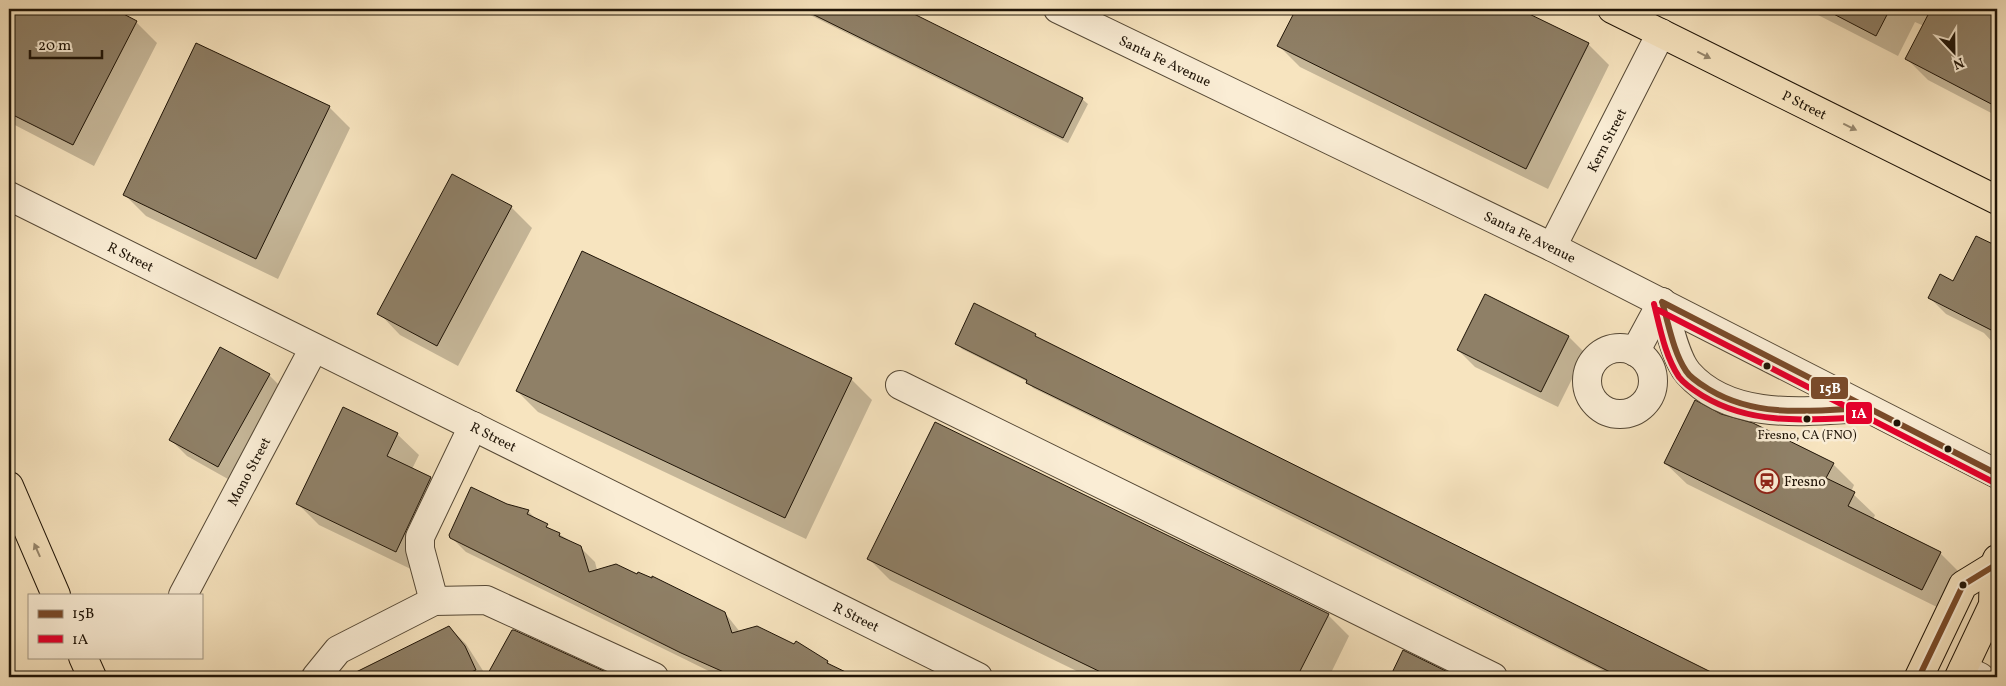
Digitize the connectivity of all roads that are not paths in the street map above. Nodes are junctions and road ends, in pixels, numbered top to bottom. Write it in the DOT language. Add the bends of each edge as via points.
graph roads {
  1 [pos="1058,9"];
  2 [pos="1612,9"];
  3 [pos="1092,16"];
  4 [pos="1661,33"];
  5 [pos="9,196"];
  6 [pos="1997,200"];
  7 [pos="1552,246"];
  8 [pos="1662,302"];
  9 [pos="314,348"];
  10 [pos="1635,352"];
  11 [pos="900,385"];
  12 [pos="1868,408"];
  13 [pos="473,426"];
  14 [pos="1997,474"];
  15 [pos="9,486"];
  16 [pos="1995,563"];
  17 [pos="56,594"];
  18 [pos="184,594"];
  19 [pos="434,601"];
  20 [pos="84,658"];
  21 [pos="1967,674"];
  22 [pos="92,677"];
  23 [pos="316,677"];
  24 [pos="654,677"];
  25 [pos="978,677"];
  26 [pos="1493,677"];
  27 [pos="1919,677"];
  1 -- 3 [label="street, Santa Fe Avenue"];
  2 -- 4 [label="main road, P Street"];
  3 -- 7 [label="street, Santa Fe Avenue"];
  4 -- 6 [label="main road, P Street, one-way"];
  4 -- 7 [label="street, Kern Street"];
  5 -- 9 [label="street, R Street"];
  7 -- 8 [label="street, Santa Fe Avenue"];
  8 -- 10 [label="street"];
  8 -- 12 [label="street, Santa Fe Avenue"];
  8 -- 12 [label="street" via="1679,356 1688,373 1733,403 1767,410"];
  9 -- 13 [label="street, R Street"];
  9 -- 18 [label="street, Mono Street"];
  11 -- 26 [label="street"];
  12 -- 14 [label="street, Santa Fe Avenue"];
  13 -- 19 [label="street" via="420,537 420,549"];
  13 -- 25 [label="street, R Street"];
  17 -- 15 [label="main road, one-way"];
  16 -- 21 [label="main road" via="1993,606"];
  16 -- 27 [label="main road" via="1963,584"];
  19 -- 23 [label="street" via="338,650"];
  19 -- 24 [label="street" via="486,600"];
  20 -- 22 [label="main road"];
}
